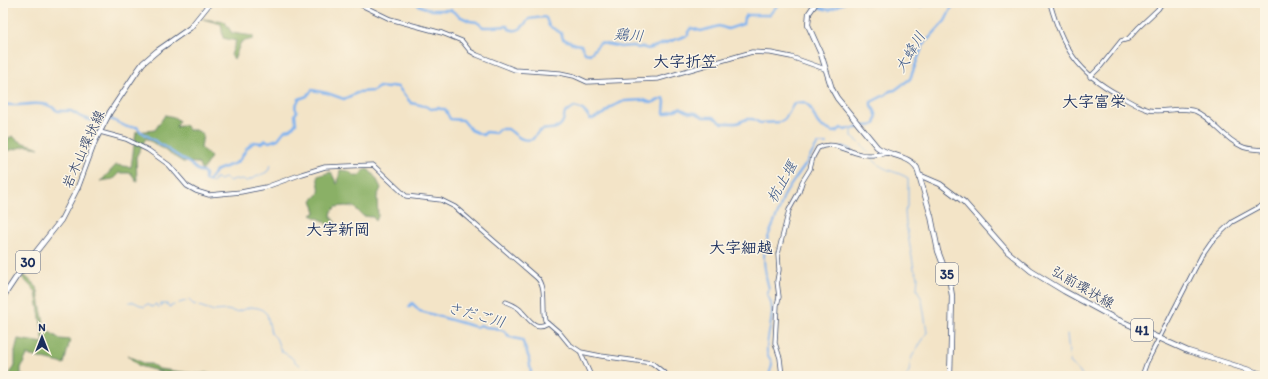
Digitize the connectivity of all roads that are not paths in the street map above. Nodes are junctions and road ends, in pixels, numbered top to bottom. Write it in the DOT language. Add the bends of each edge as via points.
graph roads {
  1 [pos="210,3"];
  2 [pos="357,3"];
  3 [pos="1050,3"];
  4 [pos="1162,3"];
  5 [pos="814,5"];
  6 [pos="825,69"];
  7 [pos="1090,77"];
  8 [pos="100,132"];
  9 [pos="1265,150"];
  10 [pos="889,153"];
  11 [pos="919,175"];
  12 [pos="1265,204"];
  13 [pos="3,297"];
  14 [pos="506,302"];
  15 [pos="548,323"];
  16 [pos="1160,338"];
  17 [pos="581,354"];
  18 [pos="1265,374"];
  19 [pos="590,376"];
  20 [pos="668,376"];
  21 [pos="782,376"];
  22 [pos="950,376"];
  23 [pos="1142,376"];
  1 -- 8 [label="main road, 岩木山環状線 / 30" via="190,28 143,63 110,112"];
  2 -- 6 [label="street" via="390,19 462,41 476,55 515,70 560,73 587,82 658,79 752,52 790,57"];
  3 -- 7 [label="street" via="1065,44"];
  4 -- 7 [label="street" via="1128,39 1121,41"];
  5 -- 6 [label="main road, 35" via="808,15 808,25"];
  6 -- 10 [label="main road, 35" via="834,93 877,146"];
  7 -- 9 [label="street" via="1148,109 1193,111 1240,146"];
  8 -- 13 [label="main road, 岩木山環状線 / 30" via="78,187 61,220"];
  8 -- 15 [label="street" via="126,139 148,150 169,165 186,186 208,195 266,187 325,167 373,165 406,196 441,200 454,206 537,278 541,284 545,320"];
  10 -- 11 [label="main road, 35" via="913,163"];
  10 -- 21 [label="street" via="862,155 840,146 826,145 818,148 813,157 810,169 790,210 778,254 779,297 775,343"];
  11 -- 16 [label="main road, 弘前環状線 / 41" via="940,184 964,202 1005,250 1031,271 1112,317"];
  11 -- 22 [label="main road, 35" via="938,251 950,283"];
  12 -- 16 [label="street" via="1232,222 1211,242"];
  14 -- 15 [label="street" via="537,326"];
  15 -- 20 [label="street" via="581,352 652,363"];
  16 -- 18 [label="main road, 弘前環状線 / 41" via="1198,354"];
  16 -- 23 [label="street"];
  17 -- 19 [label="street"];
}
